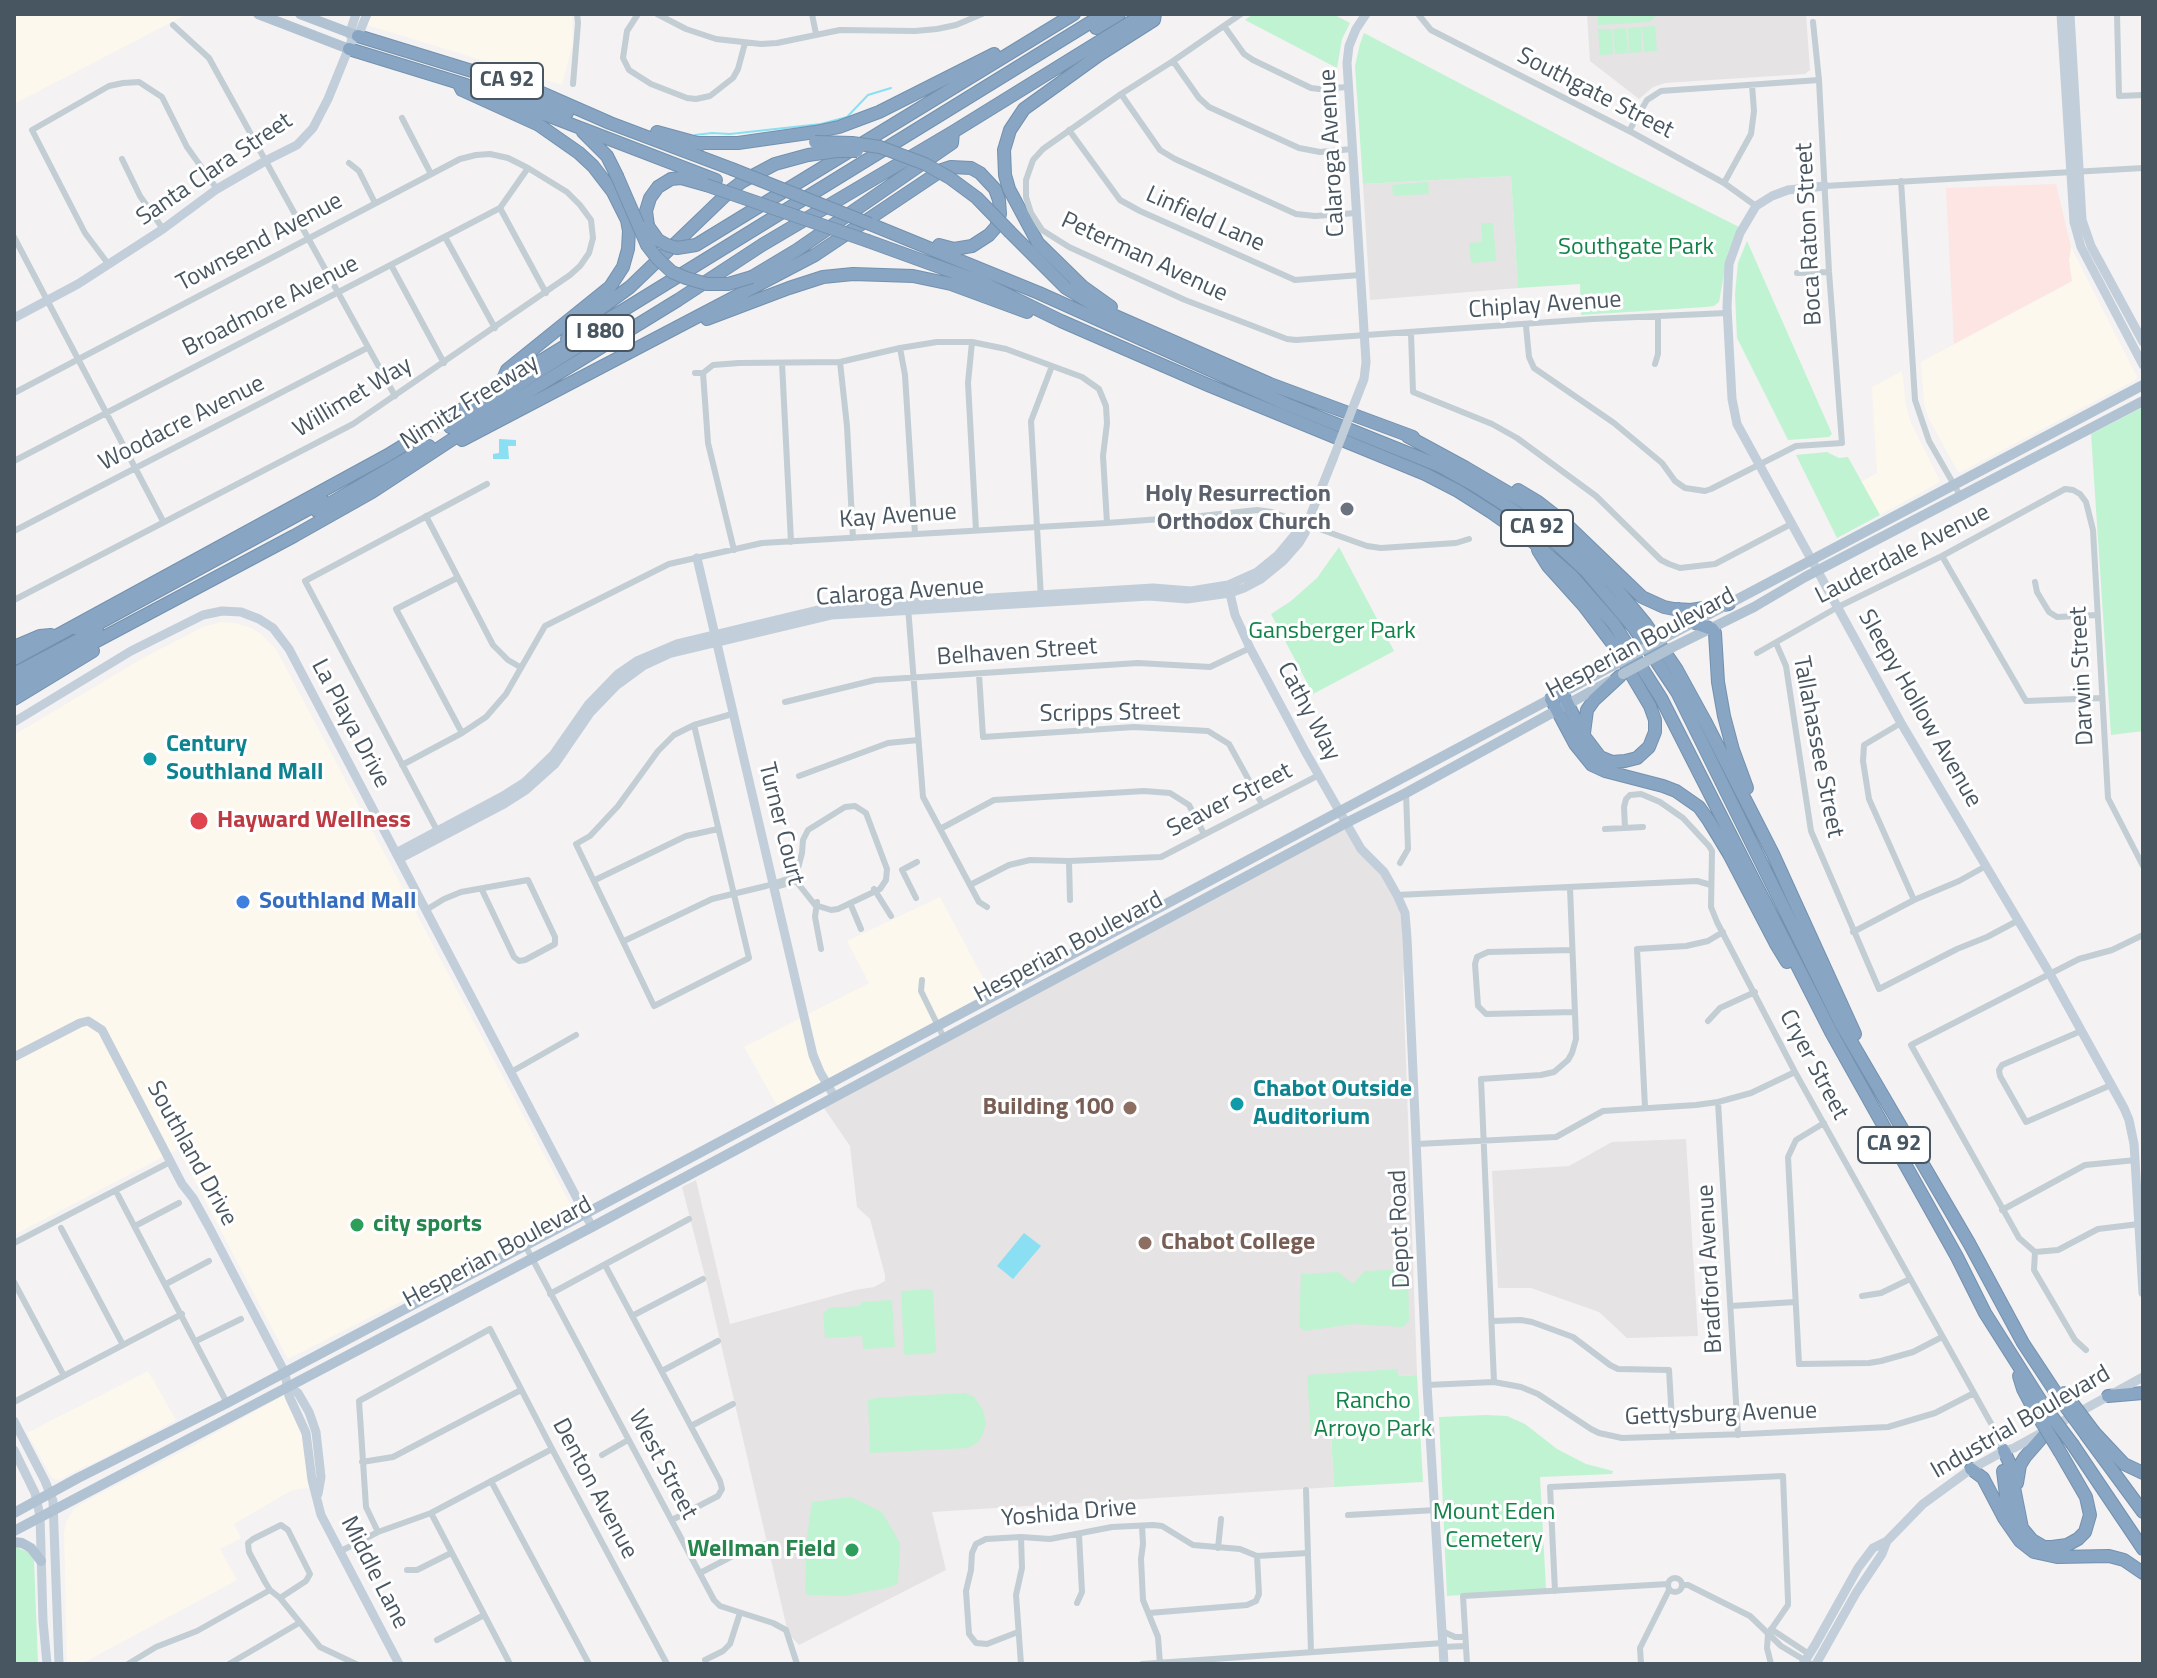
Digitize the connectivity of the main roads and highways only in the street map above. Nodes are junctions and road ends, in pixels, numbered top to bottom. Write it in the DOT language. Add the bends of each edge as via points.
graph roads {
  1 [pos="258,14"];
  2 [pos="300,14"];
  3 [pos="1104,14"];
  4 [pos="1119,14"];
  5 [pos="1144,14"];
  6 [pos="1155,14"];
  7 [pos="1073,15"];
  8 [pos="352,39"];
  9 [pos="459,84"];
  10 [pos="610,123"];
  11 [pos="575,125"];
  12 [pos="953,132"];
  13 [pos="693,143"];
  14 [pos="896,154"];
  15 [pos="699,157"];
  16 [pos="711,182"];
  17 [pos="870,224"];
  18 [pos="1061,321"];
  19 [pos="1137,325"];
  20 [pos="651,341"];
  21 [pos="565,344"];
  22 [pos="501,384"];
  23 [pos="2143,385"];
  24 [pos="2143,401"];
  25 [pos="468,429"];
  26 [pos="1407,436"];
  27 [pos="449,443"];
  28 [pos="1532,541"];
  29 [pos="1729,604"];
  30 [pos="1679,609"];
  31 [pos="1695,623"];
  32 [pos="71,628"];
  33 [pos="1712,629"];
  34 [pos="116,631"];
  35 [pos="58,635"];
  36 [pos="14,647"];
  37 [pos="14,659"];
  38 [pos="1619,671"];
  39 [pos="14,674"];
  40 [pos="14,685"];
  41 [pos="14,699"];
  42 [pos="1560,702"];
  43 [pos="1584,736"];
  44 [pos="1773,854"];
  45 [pos="1831,1032"];
  46 [pos="1898,1122"];
  47 [pos="2143,1393"];
  48 [pos="2108,1396"];
  49 [pos="2038,1407"];
  50 [pos="2052,1426"];
  51 [pos="2091,1434"];
  52 [pos="1971,1469"];
  53 [pos="2143,1473"];
  54 [pos="2016,1498"];
  55 [pos="2143,1512"];
  56 [pos="14,1513"];
  57 [pos="2009,1524"];
  58 [pos="14,1531"];
  59 [pos="14,1542"];
  60 [pos="2143,1549"];
  61 [pos="41,1561"];
  62 [pos="2143,1573"];
  1 -- 8 [label="main road, CA 92"];
  2 -- 8 [label="main road, CA 92"];
  3 -- 21 [label="highway, Nimitz Freeway / I 880"];
  4 -- 32 [label="highway, I 880" via="379,469 90,628"];
  5 -- 12 [label="highway, Nimitz Freeway / I 880"];
  6 -- 19 [label="highway" via="1154,20 1024,109 1010,130 1003,160 1009,189 1038,243 1083,287"];
  7 -- 13 [label="highway" via="858,121 766,139"];
  7 -- 16 [label="highway, bridge" via="696,245 677,248 658,240 646,211 658,187 681,178"];
  8 -- 9 [label="highway, CA 92"];
  8 -- 10 [label="highway, CA 92" via="537,91"];
  8 -- 15 [label="highway"];
  9 -- 11 [label="highway, CA 92"];
  9 -- 22 [label="highway" via="539,125 579,153 613,192 629,231 623,267 610,287 507,370"];
  10 -- 13 [label="highway"];
  10 -- 15 [label="highway, CA 92"];
  11 -- 12 [label="highway, bridge" via="607,156 657,258 672,272 707,284 752,277 952,143"];
  11 -- 16 [label="highway, CA 92"];
  12 -- 25 [label="highway, Nimitz Freeway / I 880"];
  13 -- 14 [label="highway, bridge" via="733,148 852,143"];
  14 -- 19 [label="highway, bridge" via="950,178 977,198 1066,288"];
  14 -- 21 [label="highway, bridge" via="837,151 775,164 731,190 630,287 570,331"];
  15 -- 17 [label="highway, CA 92, bridge"];
  16 -- 18 [label="highway, CA 92, bridge" via="981,282"];
  17 -- 20 [label="highway" via="962,249 981,243 996,227 999,200 987,179 971,168 942,170 815,255"];
  17 -- 46 [label="highway, CA 92" via="1428,461 1495,498 1557,544 1619,608 1670,681 1841,1024"];
  18 -- 20 [label="highway" via="942,282 853,274 789,288"];
  18 -- 28 [label="highway, CA 92" via="1425,474"];
  19 -- 26 [label="highway"];
  20 -- 27 [label="highway" via="468,438"];
  21 -- 22 [label="highway, Nimitz Freeway / I 880"];
  22 -- 32 [label="highway, Nimitz Freeway / I 880" via="353,476"];
  23 -- 29 [label="main road, Hesperian Boulevard"];
  24 -- 33 [label="main road, Hesperian Boulevard"];
  25 -- 27 [label="highway, Nimitz Freeway / I 880"];
  25 -- 39 [label="highway, I 880" via="455,430"];
  26 -- 30 [label="highway" via="1471,461 1538,502 1642,597"];
  26 -- 44 [label="highway" via="1524,502 1611,582 1677,670"];
  27 -- 34 [label="highway, Nimitz Freeway / I 880" via="372,492"];
  28 -- 43 [label="highway" via="1615,647 1655,720 1649,747 1625,761 1600,757"];
  28 -- 45 [label="highway, CA 92" via="1598,604 1655,688"];
  29 -- 30 [label="highway"];
  29 -- 31 [label="main road, Hesperian Boulevard"];
  30 -- 31 [label="highway"];
  31 -- 33 [label="highway"];
  31 -- 38 [label="main road, Hesperian Boulevard, bridge"];
  32 -- 35 [label="highway, Nimitz Freeway / I 880"];
  33 -- 38 [label="main road, Hesperian Boulevard, bridge"];
  33 -- 44 [label="highway" via="1733,750"];
  34 -- 40 [label="highway, Nimitz Freeway / I 880"];
  34 -- 41 [label="highway" via="92,652"];
  35 -- 36 [label="highway"];
  35 -- 37 [label="highway, Nimitz Freeway / I 880"];
  38 -- 42 [label="main road, Hesperian Boulevard"];
  38 -- 43 [label="highway" via="1587,710"];
  42 -- 43 [label="highway"];
  42 -- 45 [label="highway" via="1581,753 1592,765 1676,791 1699,807"];
  42 -- 56 [label="main road, Hesperian Boulevard" via="1340,812"];
  42 -- 58 [label="main road, Hesperian Boulevard" via="1406,793"];
  44 -- 46 [label="highway"];
  45 -- 49 [label="highway, CA 92" via="2017,1365 2023,1389"];
  46 -- 51 [label="highway, CA 92, bridge" via="2023,1343"];
  47 -- 48 [label="highway"];
  49 -- 54 [label="highway, bridge" via="2089,1504 2085,1532 2067,1545 2038,1544 2022,1528"];
  49 -- 60 [label="highway, bridge" via="2073,1445"];
  50 -- 54 [label="highway" via="2020,1465"];
  51 -- 53 [label="highway" via="2124,1464"];
  51 -- 55 [label="highway, CA 92"];
  52 -- 57 [label="highway" via="1983,1478"];
  54 -- 57 [label="highway" via="2004,1451"];
  57 -- 62 [label="highway" via="2034,1552 2109,1556"];
  59 -- 61 [label="main road" via="25,1544"];
}
